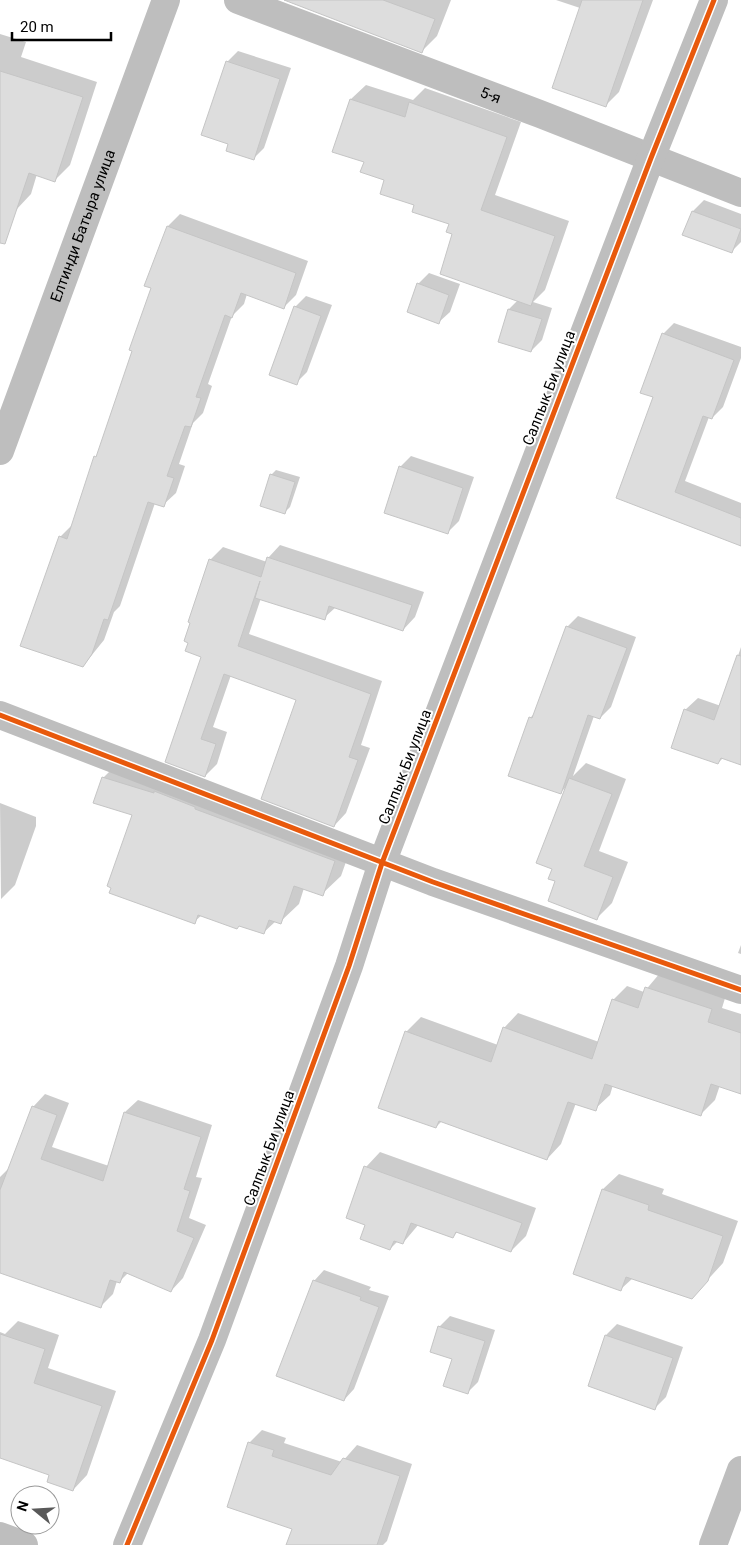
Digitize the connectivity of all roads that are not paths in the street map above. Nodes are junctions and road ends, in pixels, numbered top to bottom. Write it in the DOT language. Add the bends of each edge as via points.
graph roads {
  1 [pos="166,0"];
  2 [pos="238,0"];
  3 [pos="714,0"];
  4 [pos="651,158"];
  5 [pos="741,193"];
  6 [pos="0,451"];
  7 [pos="0,715"];
  8 [pos="382,863"];
  9 [pos="741,990"];
  10 [pos="741,1470"];
  11 [pos="0,1536"];
  12 [pos="24,1545"];
  13 [pos="127,1545"];
  14 [pos="713,1545"];
  1 -- 6 [label="street, Елтинди Батыра улица"];
  2 -- 4 [label="street, 5-я"];
  3 -- 4 [label="street, Салпык Би улица"];
  4 -- 5 [label="street, 5-я"];
  4 -- 8 [label="street, Салпык Би улица"];
  7 -- 8 [label="street"];
  8 -- 9 [label="street"];
  8 -- 13 [label="street, Салпык Би улица" via="349,966 212,1340"];
  10 -- 14 [label="street"];
  11 -- 12 [label="street"];
}
